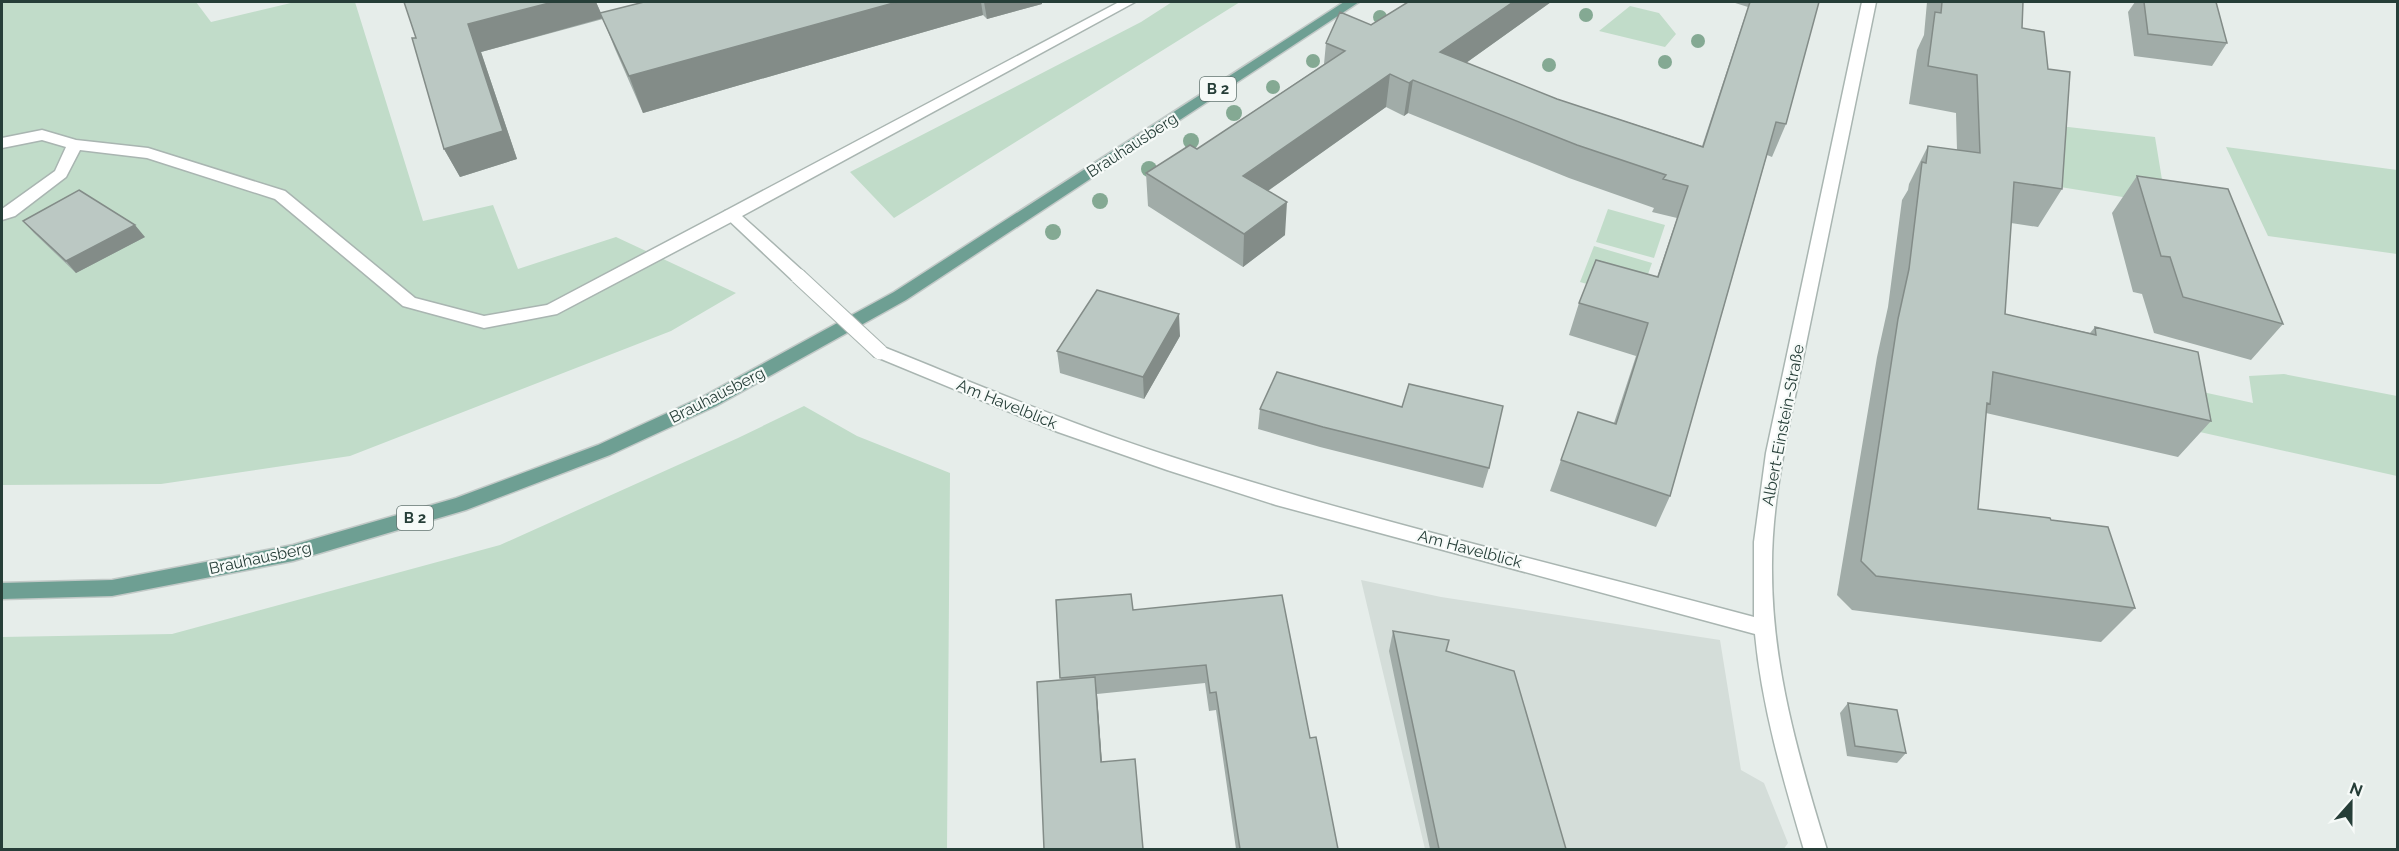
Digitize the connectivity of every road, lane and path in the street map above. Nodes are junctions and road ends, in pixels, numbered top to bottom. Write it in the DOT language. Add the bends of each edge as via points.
graph roads {
  1 [pos="1128,2"];
  2 [pos="1352,2"];
  3 [pos="1869,2"];
  4 [pos="2,143"];
  5 [pos="75,145"];
  6 [pos="2,215"];
  7 [pos="731,215"];
  8 [pos="2,591"];
  9 [pos="1764,628"];
  10 [pos="1816,849"];
  1 -- 7 [label="street"];
  2 -- 8 [label="main road, Brauhausberg / B 2" via="900,296 710,401 604,450 459,505 293,553 112,588"];
  3 -- 9 [label="street, Albert-Einstein-Straße" via="1767,499 1762,571"];
  4 -- 5 [label="street" via="42,135"];
  5 -- 6 [label="street" via="61,174"];
  5 -- 7 [label="street" via="148,153 280,195 409,302 484,322 551,310"];
  7 -- 9 [label="street, Am Havelblick, bridge" via="880,351 1064,427 1276,497"];
  9 -- 10 [label="street, Albert-Einstein-Straße" via="1779,720"];
}
